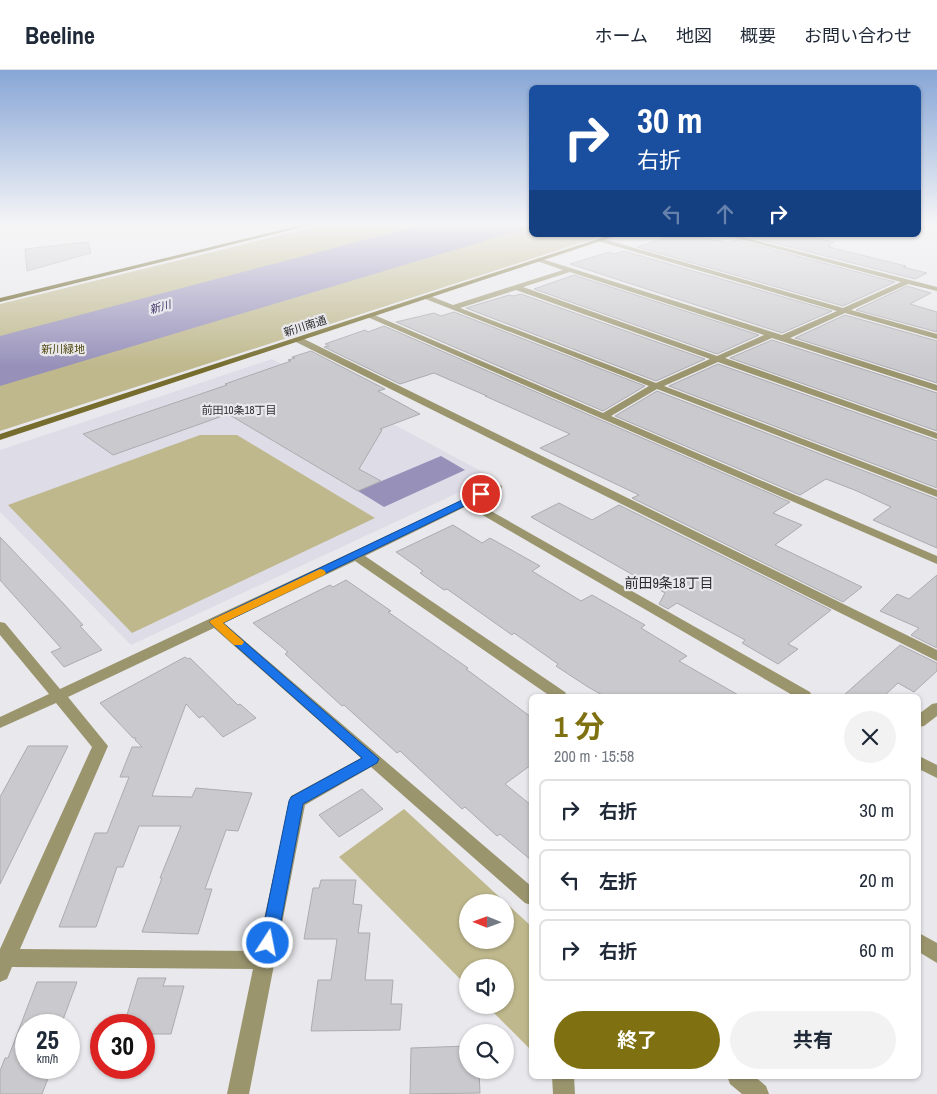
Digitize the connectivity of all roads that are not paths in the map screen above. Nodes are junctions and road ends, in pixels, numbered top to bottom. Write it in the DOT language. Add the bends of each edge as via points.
graph roads {
  1 [pos="84,272"];
  2 [pos="116,272"];
  3 [pos="504,272"];
  4 [pos="563,272"];
  5 [pos="575,272"];
  6 [pos="710,272"];
  7 [pos="872,272"];
  8 [pos="908,281"];
  9 [pos="37,283"];
  10 [pos="515,287"];
  11 [pos="937,289"];
  12 [pos="427,298"];
  13 [pos="0,300"];
  14 [pos="453,308"];
  15 [pos="842,310"];
  16 [pos="369,316"];
  17 [pos="771,335"];
  18 [pos="937,337"];
  19 [pos="783,338"];
  20 [pos="300,340"];
  21 [pos="718,359"];
  22 [pos="656,386"];
  23 [pos="937,388"];
  24 [pos="603,417"];
  25 [pos="937,436"];
  26 [pos="0,437"];
  27 [pos="497,487"];
  28 [pos="937,494"];
  29 [pos="466,502"];
  30 [pos="356,556"];
  31 [pos="937,560"];
  32 [pos="215,622"];
  33 [pos="0,626"];
  34 [pos="937,656"];
  35 [pos="557,694"];
  36 [pos="802,694"];
  37 [pos="58,696"];
  38 [pos="937,708"];
  39 [pos="921,720"];
  40 [pos="0,723"];
  41 [pos="372,759"];
  42 [pos="921,763"];
  43 [pos="937,772"];
  44 [pos="529,895"];
  45 [pos="921,942"];
  46 [pos="937,954"];
  47 [pos="265,960"];
  48 [pos="2,963"];
  49 [pos="563,1079"];
  50 [pos="741,1079"];
  51 [pos="238,1094"];
  52 [pos="564,1094"];
  53 [pos="758,1094"];
  1 -- 9 [label="main road"];
  2 -- 13 [label="main road"];
  3 -- 12 [label="street, 新川南通"];
  4 -- 10 [label="street"];
  5 -- 17 [label="street"];
  6 -- 15 [label="street"];
  7 -- 8 [label="street"];
  8 -- 11 [label="street"];
  8 -- 15 [label="street"];
  10 -- 14 [label="street"];
  10 -- 21 [label="street"];
  12 -- 14 [label="street"];
  12 -- 16 [label="street, 新川南通"];
  14 -- 22 [label="street"];
  15 -- 18 [label="street"];
  15 -- 19 [label="street"];
  16 -- 20 [label="street, 新川南通"];
  16 -- 24 [label="street"];
  17 -- 19 [label="street"];
  17 -- 21 [label="street"];
  19 -- 23 [label="street"];
  20 -- 26 [label="street, 新川南通"];
  20 -- 34 [label="street"];
  21 -- 22 [label="street"];
  21 -- 25 [label="street"];
  22 -- 24 [label="street"];
  22 -- 28 [label="street"];
  24 -- 31 [label="street"];
  27 -- 29 [label="street"];
  29 -- 30 [label="street"];
  29 -- 36 [label="street"];
  30 -- 32 [label="street"];
  30 -- 35 [label="street"];
  32 -- 37 [label="street"];
  32 -- 41 [label="street"];
  33 -- 37 [label="street"];
  37 -- 40 [label="street"];
  37 -- 48 [label="street" via="100,746"];
  38 -- 39 [label="street"];
  41 -- 44 [label="street"];
  41 -- 47 [label="street" via="297,801"];
  42 -- 43 [label="street"];
  45 -- 46 [label="street"];
  47 -- 48 [label="street"];
  47 -- 51 [label="street"];
  49 -- 52 [label="street"];
  50 -- 53 [label="street"];
}
